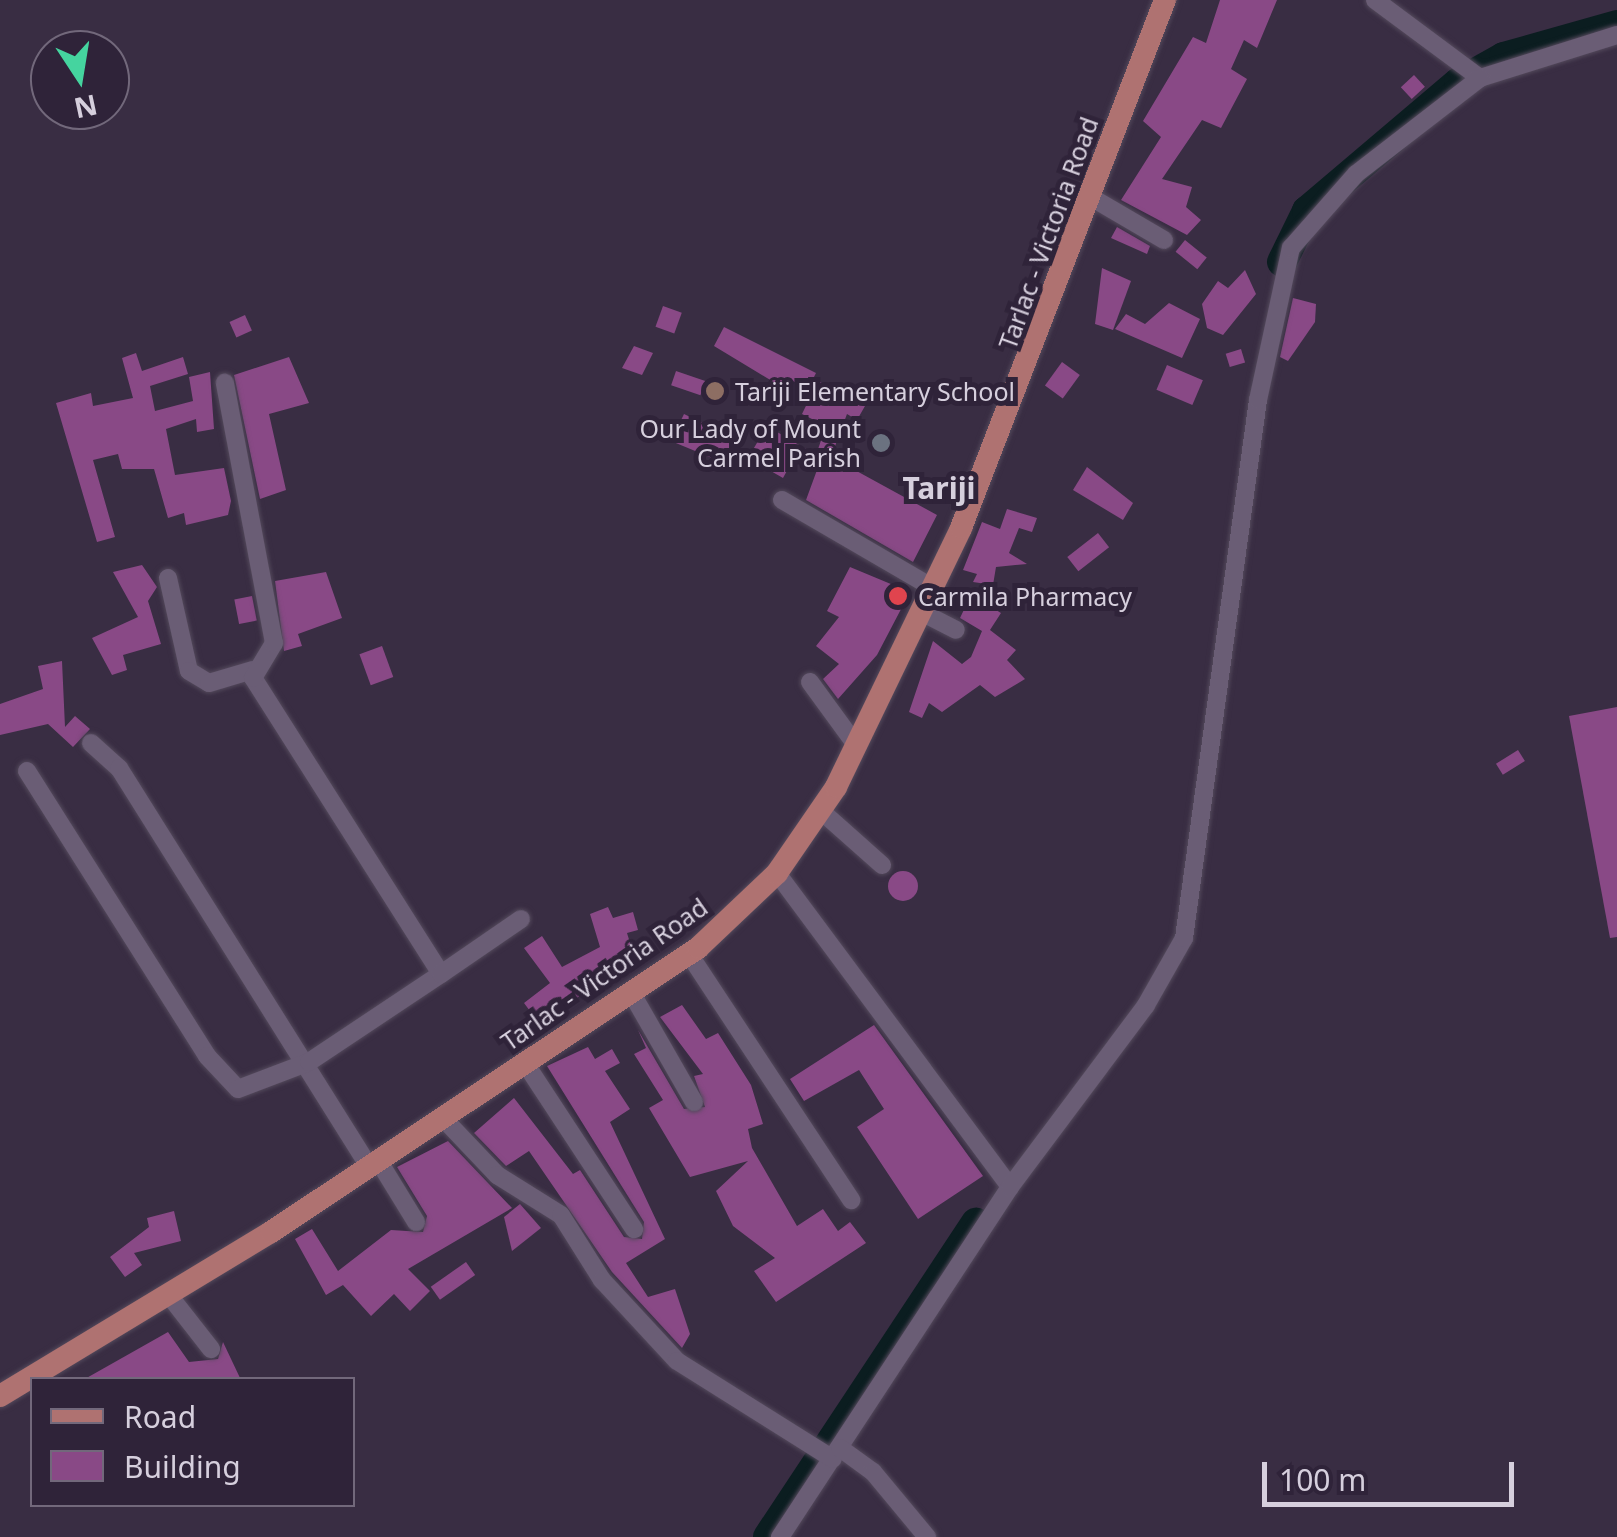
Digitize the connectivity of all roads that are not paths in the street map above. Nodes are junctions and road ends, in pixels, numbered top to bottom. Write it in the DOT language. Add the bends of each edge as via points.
graph roads {
  1 [pos="1165,0"];
  2 [pos="1374,0"];
  3 [pos="1617,35"];
  4 [pos="1480,78"];
  5 [pos="1089,196"];
  6 [pos="1164,240"];
  7 [pos="225,383"];
  8 [pos="782,500"];
  9 [pos="168,578"];
  10 [pos="933,588"];
  11 [pos="921,612"];
  12 [pos="956,630"];
  13 [pos="253,670"];
  14 [pos="810,682"];
  15 [pos="91,742"];
  16 [pos="856,745"];
  17 [pos="27,771"];
  18 [pos="820,810"];
  19 [pos="882,865"];
  20 [pos="776,873"];
  21 [pos="521,919"];
  22 [pos="689,954"];
  23 [pos="441,974"];
  24 [pos="631,992"];
  25 [pos="309,1062"];
  26 [pos="525,1063"];
  27 [pos="694,1102"];
  28 [pos="443,1118"];
  29 [pos="374,1162"];
  30 [pos="1009,1186"];
  31 [pos="851,1200"];
  32 [pos="416,1222"];
  33 [pos="634,1229"];
  34 [pos="168,1294"];
  35 [pos="211,1349"];
  36 [pos="31,1377"];
  37 [pos="30,1378"];
  38 [pos="0,1396"];
  39 [pos="829,1453"];
  40 [pos="780,1537"];
  41 [pos="927,1537"];
  1 -- 5 [label="main road, Tarlac - Victoria Road"];
  2 -- 4 [label="street"];
  3 -- 4 [label="street"];
  4 -- 30 [label="street" via="1356,174 1291,248 1258,400 1184,938 1146,1004"];
  5 -- 6 [label="street"];
  5 -- 10 [label="main road, Tarlac - Victoria Road" via="1015,406"];
  7 -- 13 [label="street" via="274,642"];
  8 -- 10 [label="street"];
  9 -- 13 [label="street" via="189,670 209,683"];
  10 -- 11 [label="main road, Tarlac - Victoria Road"];
  11 -- 12 [label="street"];
  11 -- 16 [label="main road, Tarlac - Victoria Road"];
  13 -- 23 [label="street"];
  14 -- 16 [label="street"];
  15 -- 25 [label="street" via="119,768"];
  16 -- 18 [label="main road, Tarlac - Victoria Road"];
  17 -- 25 [label="street" via="227,1082 249,1090"];
  18 -- 19 [label="street"];
  18 -- 20 [label="main road, Tarlac - Victoria Road"];
  20 -- 22 [label="main road, Tarlac - Victoria Road"];
  20 -- 30 [label="street"];
  21 -- 23 [label="street"];
  22 -- 24 [label="main road, Tarlac - Victoria Road"];
  22 -- 31 [label="street"];
  23 -- 25 [label="street"];
  24 -- 26 [label="main road, Tarlac - Victoria Road"];
  24 -- 27 [label="street"];
  25 -- 29 [label="street"];
  26 -- 28 [label="main road, Tarlac - Victoria Road"];
  26 -- 33 [label="street"];
  28 -- 29 [label="main road, Tarlac - Victoria Road"];
  28 -- 39 [label="street" via="497,1175 561,1215 602,1280 677,1361"];
  29 -- 32 [label="street"];
  29 -- 34 [label="main road, Tarlac - Victoria Road"];
  30 -- 39 [label="street"];
  34 -- 35 [label="street"];
  34 -- 36 [label="main road, Tarlac - Victoria Road"];
  37 -- 38 [label="main road, Tarlac - Victoria Road"];
  39 -- 40 [label="street"];
  39 -- 41 [label="street" via="873,1472"];
}
